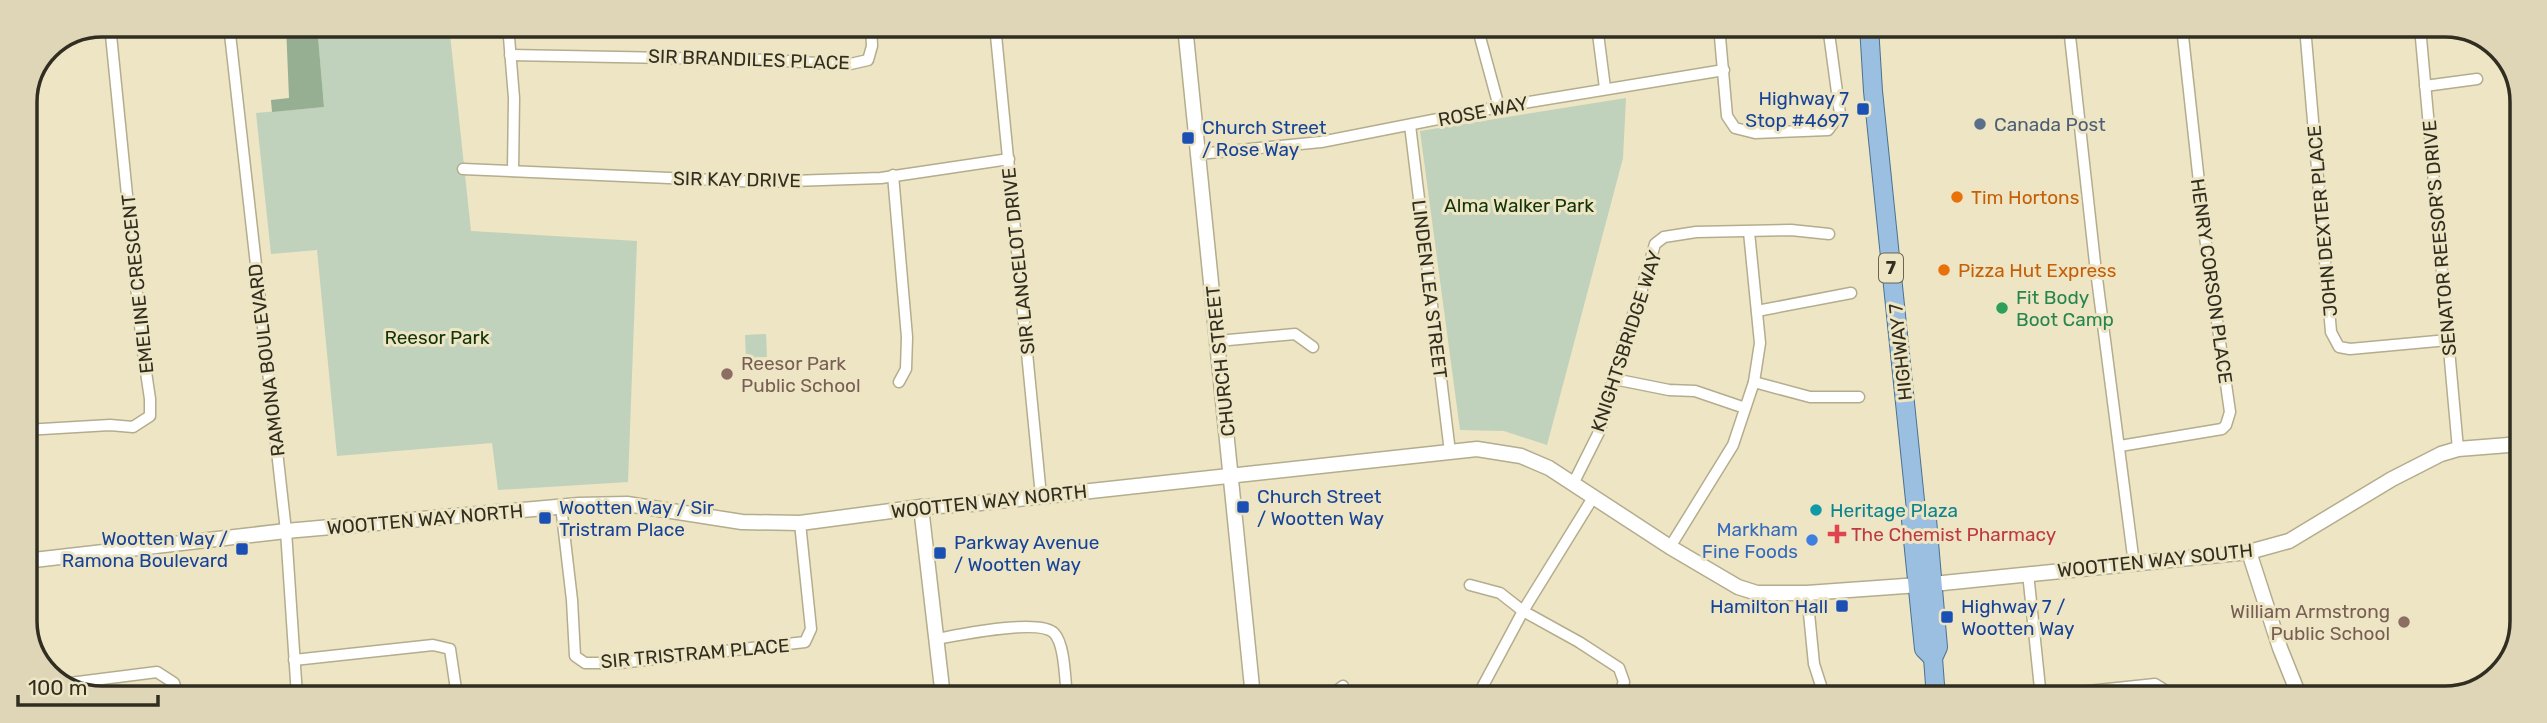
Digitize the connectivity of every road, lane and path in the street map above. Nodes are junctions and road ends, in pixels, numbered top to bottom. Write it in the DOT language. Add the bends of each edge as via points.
graph roads {
  1 [pos="111,37"];
  2 [pos="230,37"];
  3 [pos="509,37"];
  4 [pos="872,37"];
  5 [pos="996,37"];
  6 [pos="1186,37"];
  7 [pos="1480,37"];
  8 [pos="1598,37"];
  9 [pos="1720,37"];
  10 [pos="1830,37"];
  11 [pos="1870,37"];
  12 [pos="2070,37"];
  13 [pos="2183,37"];
  14 [pos="2306,37"];
  15 [pos="2421,37"];
  16 [pos="510,55"];
  17 [pos="1724,70"];
  18 [pos="2477,79"];
  19 [pos="2425,86"];
  20 [pos="1605,88"];
  21 [pos="1499,107"];
  22 [pos="1410,125"];
  23 [pos="1199,154"];
  24 [pos="1009,159"];
  25 [pos="463,169"];
  26 [pos="513,171"];
  27 [pos="893,176"];
  28 [pos="1749,232"];
  29 [pos="1829,234"];
  30 [pos="1851,293"];
  31 [pos="1756,311"];
  32 [pos="2448,340"];
  33 [pos="1218,341"];
  34 [pos="1313,347"];
  35 [pos="1614,379"];
  36 [pos="899,382"];
  37 [pos="1754,382"];
  38 [pos="1859,397"];
  39 [pos="1745,408"];
  40 [pos="37,429"];
  41 [pos="2510,445"];
  42 [pos="2120,446"];
  43 [pos="2458,449"];
  44 [pos="1450,452"];
  45 [pos="1231,475"];
  46 [pos="1573,484"];
  47 [pos="1041,496"];
  48 [pos="1594,496"];
  49 [pos="561,506"];
  50 [pos="921,507"];
  51 [pos="800,523"];
  52 [pos="286,531"];
  53 [pos="1670,547"];
  54 [pos="2249,552"];
  55 [pos="37,560"];
  56 [pos="2134,564"];
  57 [pos="2028,573"];
  58 [pos="1470,585"];
  59 [pos="1925,585"];
  60 [pos="1807,593"];
  61 [pos="1522,611"];
  62 [pos="936,639"];
  63 [pos="294,660"];
  64 [pos="79,682"];
  65 [pos="175,686"];
  66 [pos="296,686"];
  67 [pos="456,686"];
  68 [pos="942,686"];
  69 [pos="1066,686"];
  70 [pos="1252,686"];
  71 [pos="1483,686"];
  72 [pos="1622,686"];
  73 [pos="1821,686"];
  74 [pos="1936,686"];
  75 [pos="2040,686"];
  76 [pos="2137,686"];
  77 [pos="2158,686"];
  78 [pos="2295,686"];
  1 -- 40 [label="street, EMELINE CRESCENT" via="150,415 133,427"];
  2 -- 52 [label="street, RAMONA BOULEVARD"];
  3 -- 16 [label="street"];
  4 -- 16 [label="street, SIR BRANDILES PLACE" via="868,60 846,65"];
  5 -- 24 [label="street, SIR LANCELOT DRIVE"];
  6 -- 23 [label="street, CHURCH STREET"];
  7 -- 21 [label="street"];
  8 -- 20 [label="street"];
  9 -- 17 [label="street"];
  10 -- 17 [label="street" via="1840,114 1828,131 1755,133 1735,128 1727,116"];
  11 -- 59 [label="main road, HIGHWAY 7 / 7" via="1916,510 1927,519"];
  12 -- 42 [label="street"];
  13 -- 42 [label="street, HENRY CORSON PLACE" via="2230,412 2222,429"];
  14 -- 32 [label="street, JOHN DEXTER PLACE" via="2331,332 2339,346 2350,349"];
  15 -- 19 [label="street, SENATOR REESOR'S DRIVE"];
  16 -- 26 [label="street"];
  17 -- 20 [label="street, ROSE WAY"];
  18 -- 19 [label="street"];
  19 -- 32 [label="street, SENATOR REESOR'S DRIVE"];
  20 -- 21 [label="street, ROSE WAY"];
  21 -- 22 [label="street, ROSE WAY"];
  22 -- 23 [label="street, ROSE WAY" via="1321,142"];
  22 -- 44 [label="street, LINDEN LEA STREET"];
  23 -- 33 [label="street, CHURCH STREET"];
  24 -- 27 [label="street, SIR KAY DRIVE"];
  24 -- 47 [label="street, SIR LANCELOT DRIVE"];
  25 -- 26 [label="street, SIR KAY DRIVE"];
  26 -- 27 [label="street, SIR KAY DRIVE" via="761,183"];
  27 -- 36 [label="street" via="907,337 906,369"];
  28 -- 29 [label="street, KNIGHTSBRIDGE WAY"];
  28 -- 31 [label="street"];
  28 -- 35 [label="street, KNIGHTSBRIDGE WAY" via="1696,232 1664,237 1655,244"];
  30 -- 31 [label="street"];
  31 -- 37 [label="street" via="1760,343"];
  32 -- 43 [label="street, SENATOR REESOR'S DRIVE"];
  33 -- 34 [label="street" via="1295,334"];
  33 -- 45 [label="street, CHURCH STREET"];
  35 -- 39 [label="street" via="1695,391"];
  35 -- 46 [label="street, KNIGHTSBRIDGE WAY" via="1600,430"];
  37 -- 38 [label="street" via="1810,397"];
  37 -- 39 [label="street"];
  39 -- 53 [label="street" via="1733,445"];
  41 -- 43 [label="street, WOOTTEN WAY SOUTH"];
  42 -- 56 [label="street"];
  43 -- 54 [label="street, WOOTTEN WAY SOUTH" via="2410,468 2289,541"];
  44 -- 45 [label="street, WOOTTEN WAY NORTH"];
  44 -- 46 [label="street, WOOTTEN WAY NORTH" via="1477,449 1521,456"];
  45 -- 47 [label="street, WOOTTEN WAY NORTH"];
  45 -- 70 [label="street, CHURCH STREET"];
  46 -- 48 [label="street, WOOTTEN WAY NORTH"];
  47 -- 50 [label="street, WOOTTEN WAY NORTH"];
  48 -- 53 [label="street, WOOTTEN WAY NORTH"];
  48 -- 61 [label="street"];
  49 -- 51 [label="street, WOOTTEN WAY NORTH" via="627,504 742,522"];
  49 -- 51 [label="street, SIR TRISTRAM PLACE" via="575,656 585,663 805,642 811,629"];
  49 -- 52 [label="street, WOOTTEN WAY NORTH"];
  50 -- 51 [label="street, WOOTTEN WAY NORTH"];
  50 -- 62 [label="street"];
  52 -- 55 [label="street, WOOTTEN WAY NORTH"];
  52 -- 63 [label="street, RAMONA BOULEVARD"];
  53 -- 60 [label="street, WOOTTEN WAY NORTH" via="1738,587 1775,595"];
  54 -- 56 [label="street, WOOTTEN WAY SOUTH"];
  54 -- 78 [label="street"];
  56 -- 57 [label="street, WOOTTEN WAY SOUTH"];
  57 -- 59 [label="street, WOOTTEN WAY SOUTH"];
  57 -- 75 [label="street"];
  58 -- 61 [label="street" via="1500,593"];
  59 -- 60 [label="street, WOOTTEN WAY NORTH"];
  59 -- 74 [label="main road, HIGHWAY 7 / 7" via="1938,647 1933,658"];
  60 -- 73 [label="street" via="1814,664"];
  61 -- 71 [label="street"];
  61 -- 72 [label="street" via="1619,668"];
  62 -- 68 [label="street"];
  62 -- 69 [label="street" via="1031,625 1047,629 1061,646"];
  63 -- 66 [label="street, RAMONA BOULEVARD"];
  63 -- 67 [label="street" via="433,645 450,649"];
  64 -- 65 [label="street" via="156,672"];
  76 -- 77 [label="street"];
}
